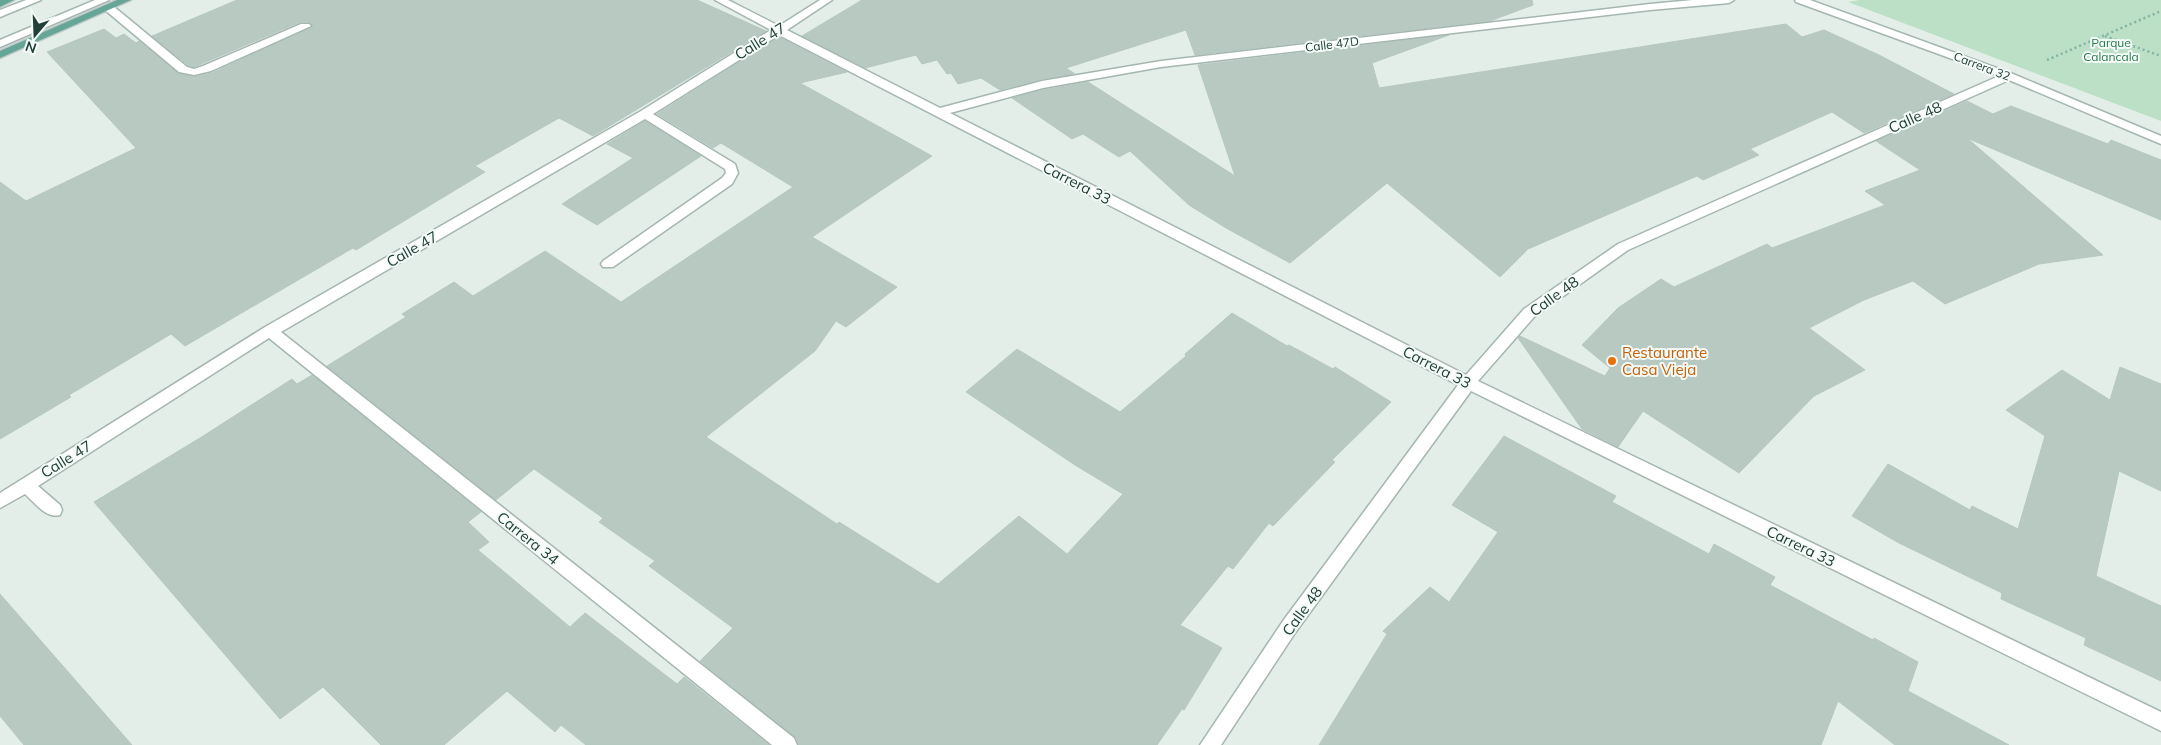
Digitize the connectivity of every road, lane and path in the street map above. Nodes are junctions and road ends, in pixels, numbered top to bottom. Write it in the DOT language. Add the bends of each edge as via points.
graph roads {
  1 [pos="9,0"];
  2 [pos="36,0"];
  3 [pos="126,0"];
  4 [pos="720,0"];
  5 [pos="827,0"];
  6 [pos="1632,0"];
  7 [pos="1729,0"];
  8 [pos="1800,0"];
  9 [pos="0,4"];
  10 [pos="106,4"];
  11 [pos="1650,7"];
  12 [pos="2161,11"];
  13 [pos="0,14"];
  14 [pos="2156,14"];
  15 [pos="2161,16"];
  16 [pos="305,26"];
  17 [pos="778,30"];
  18 [pos="2105,36"];
  19 [pos="0,44"];
  20 [pos="0,55"];
  21 [pos="2161,56"];
  22 [pos="2009,76"];
  23 [pos="938,112"];
  24 [pos="645,114"];
  25 [pos="2161,140"];
  26 [pos="608,264"];
  27 [pos="270,331"];
  28 [pos="1468,383"];
  29 [pos="26,484"];
  30 [pos="0,501"];
  31 [pos="54,510"];
  32 [pos="2161,722"];
  33 [pos="787,745"];
  34 [pos="1210,745"];
  1 -- 9 [label="main road"];
  2 -- 13 [label="street"];
  3 -- 10 [label="main road"];
  4 -- 17 [label="street, Carrera 33"];
  5 -- 17 [label="street, Calle 47"];
  6 -- 11 [label="street"];
  7 -- 11 [label="street, Calle 47D"];
  8 -- 22 [label="street, Carrera 32"];
  10 -- 16 [label="street" via="183,70 194,72 208,69"];
  10 -- 19 [label="street"];
  10 -- 20 [label="main road"];
  11 -- 23 [label="street, Calle 47D" via="1161,64 1042,85"];
  12 -- 14 [label="path"];
  14 -- 15 [label="path"];
  14 -- 18 [label="path"];
  17 -- 23 [label="street, Carrera 33"];
  17 -- 24 [label="street, Calle 47"];
  18 -- 21 [label="path"];
  18 -- 22 [label="path"];
  22 -- 25 [label="street, Carrera 32"];
  22 -- 28 [label="street, Calle 48" via="1623,247 1529,313"];
  23 -- 28 [label="street, Carrera 33"];
  24 -- 26 [label="street" via="731,167 732,173 727,182"];
  24 -- 27 [label="street, Calle 47"];
  27 -- 29 [label="street, Calle 47"];
  27 -- 33 [label="street, Carrera 34"];
  28 -- 32 [label="street, Carrera 33"];
  28 -- 34 [label="street, Calle 48" via="1289,627"];
  29 -- 30 [label="street, Calle 47"];
  29 -- 31 [label="street"];
}
